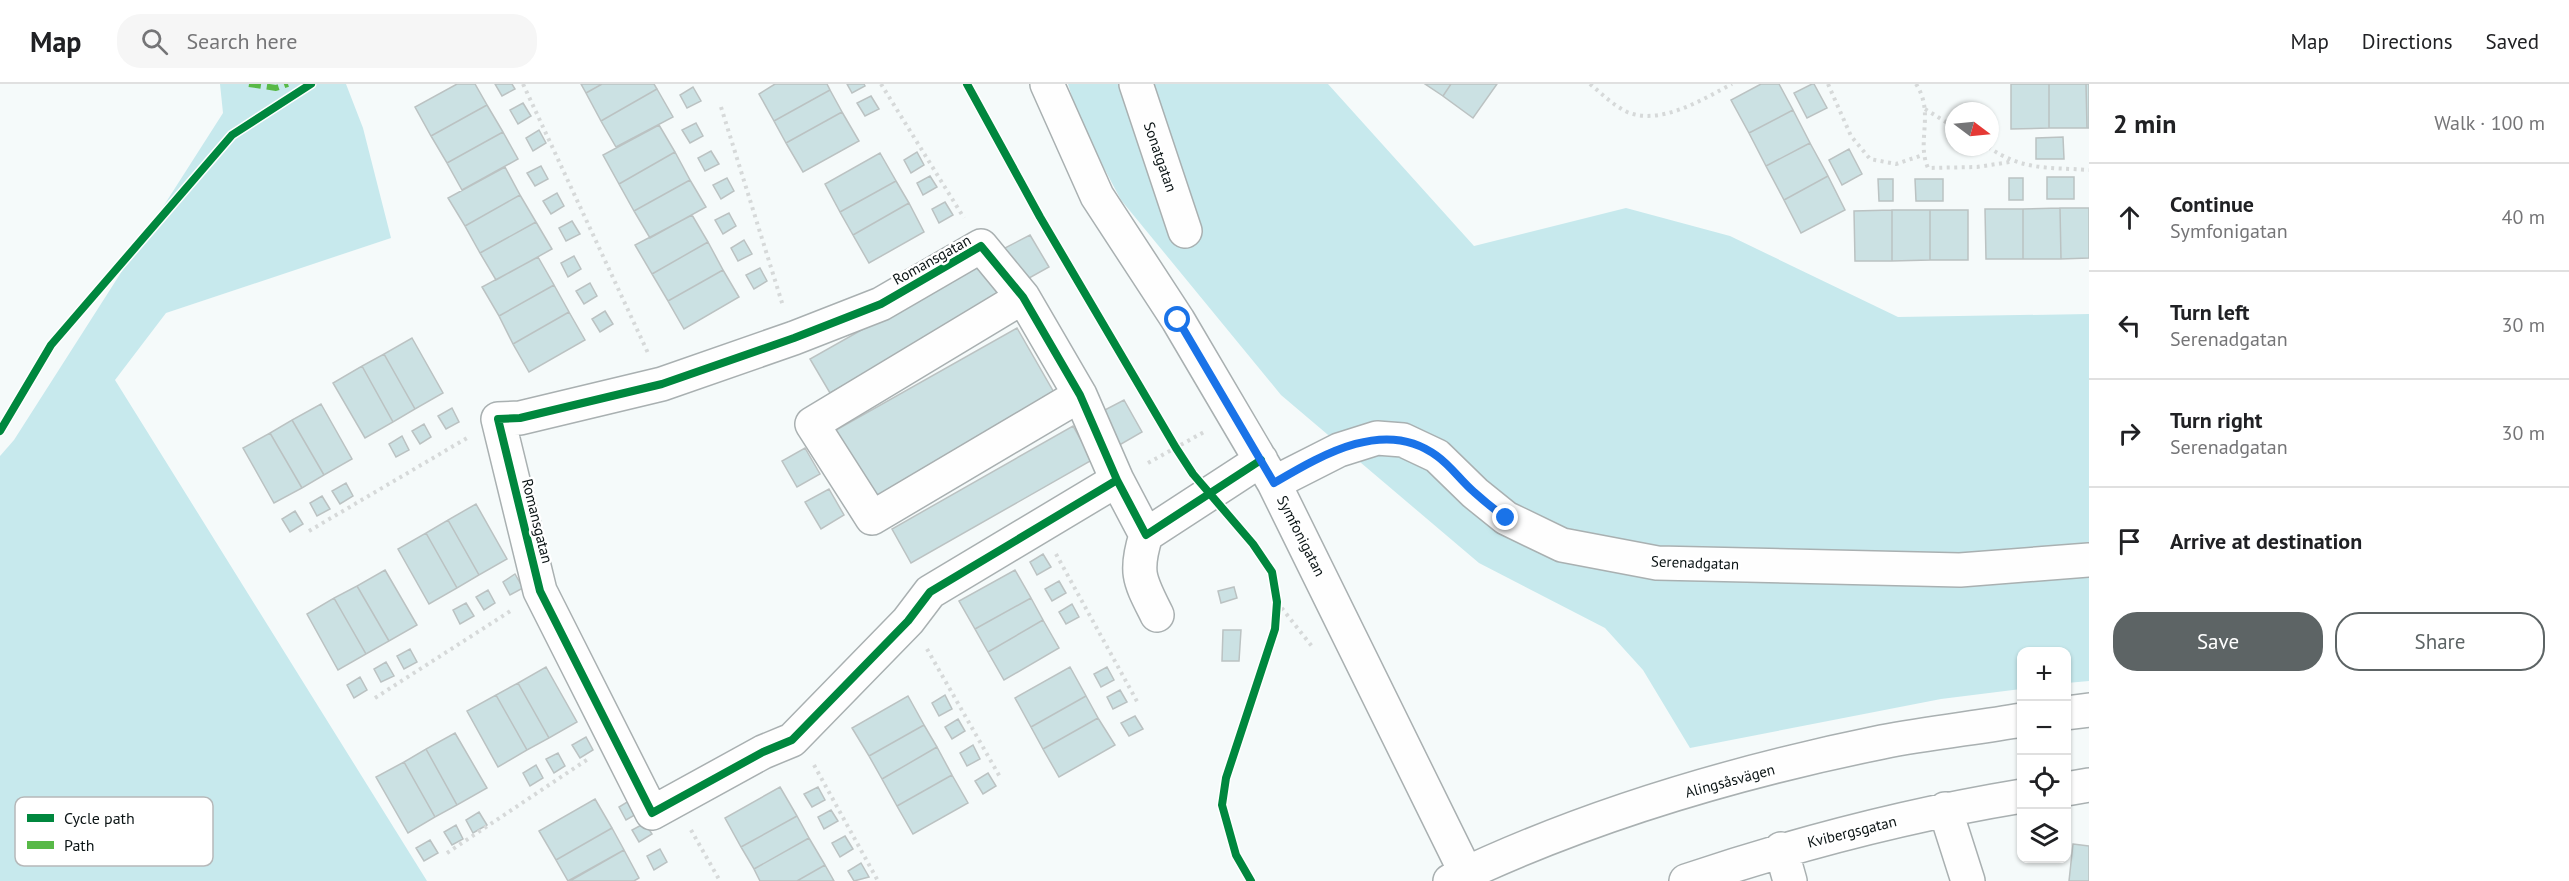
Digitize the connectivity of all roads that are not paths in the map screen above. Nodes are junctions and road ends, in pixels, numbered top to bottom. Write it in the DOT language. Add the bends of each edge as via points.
graph roads {
  1 [pos="1047,84"];
  2 [pos="1136,84"];
  3 [pos="1185,231"];
  4 [pos="1023,297"];
  5 [pos="1080,395"];
  6 [pos="1267,471"];
  7 [pos="1117,480"];
  8 [pos="1146,534"];
  9 [pos="2089,560"];
  10 [pos="1157,615"];
  11 [pos="2089,710"];
  12 [pos="2071,713"];
  13 [pos="2017,721"];
  14 [pos="2089,785"];
  15 [pos="2071,788"];
  16 [pos="2017,797"];
  17 [pos="1945,809"];
  18 [pos="1781,849"];
  19 [pos="1458,877"];
  20 [pos="1686,881"];
  21 [pos="1790,881"];
  22 [pos="1968,881"];
  1 -- 6 [label="street, Symfonigatan" via="1097,196 1178,320"];
  2 -- 3 [label="street, Sonatgatan"];
  4 -- 5 [label="street, Romansgatan"];
  4 -- 5 [label="street" via="812,423 872,518"];
  4 -- 7 [label="street, Romansgatan" via="981,246 881,304 794,338 662,384 520,418 498,419 540,591 652,813 792,740 908,621 930,591"];
  5 -- 7 [label="street, Romansgatan"];
  6 -- 8 [label="street"];
  6 -- 9 [label="street, Serenadgatan" via="1377,438 1403,440 1437,456 1506,518 1562,545 1657,563 1960,570"];
  6 -- 19 [label="street, Symfonigatan"];
  7 -- 8 [label="street, Romansgatan"];
  8 -- 10 [label="street" via="1139,557 1140,581"];
  11 -- 12 [label="street"];
  13 -- 19 [label="street, Alingsåsvägen" via="1883,742 1742,776 1618,814"];
  14 -- 15 [label="street"];
  16 -- 17 [label="street, Kvibergsgatan"];
  17 -- 18 [label="street, Kvibergsgatan"];
  17 -- 22 [label="street"];
  18 -- 20 [label="street, Kvibergsgatan"];
  18 -- 21 [label="street"];
}
